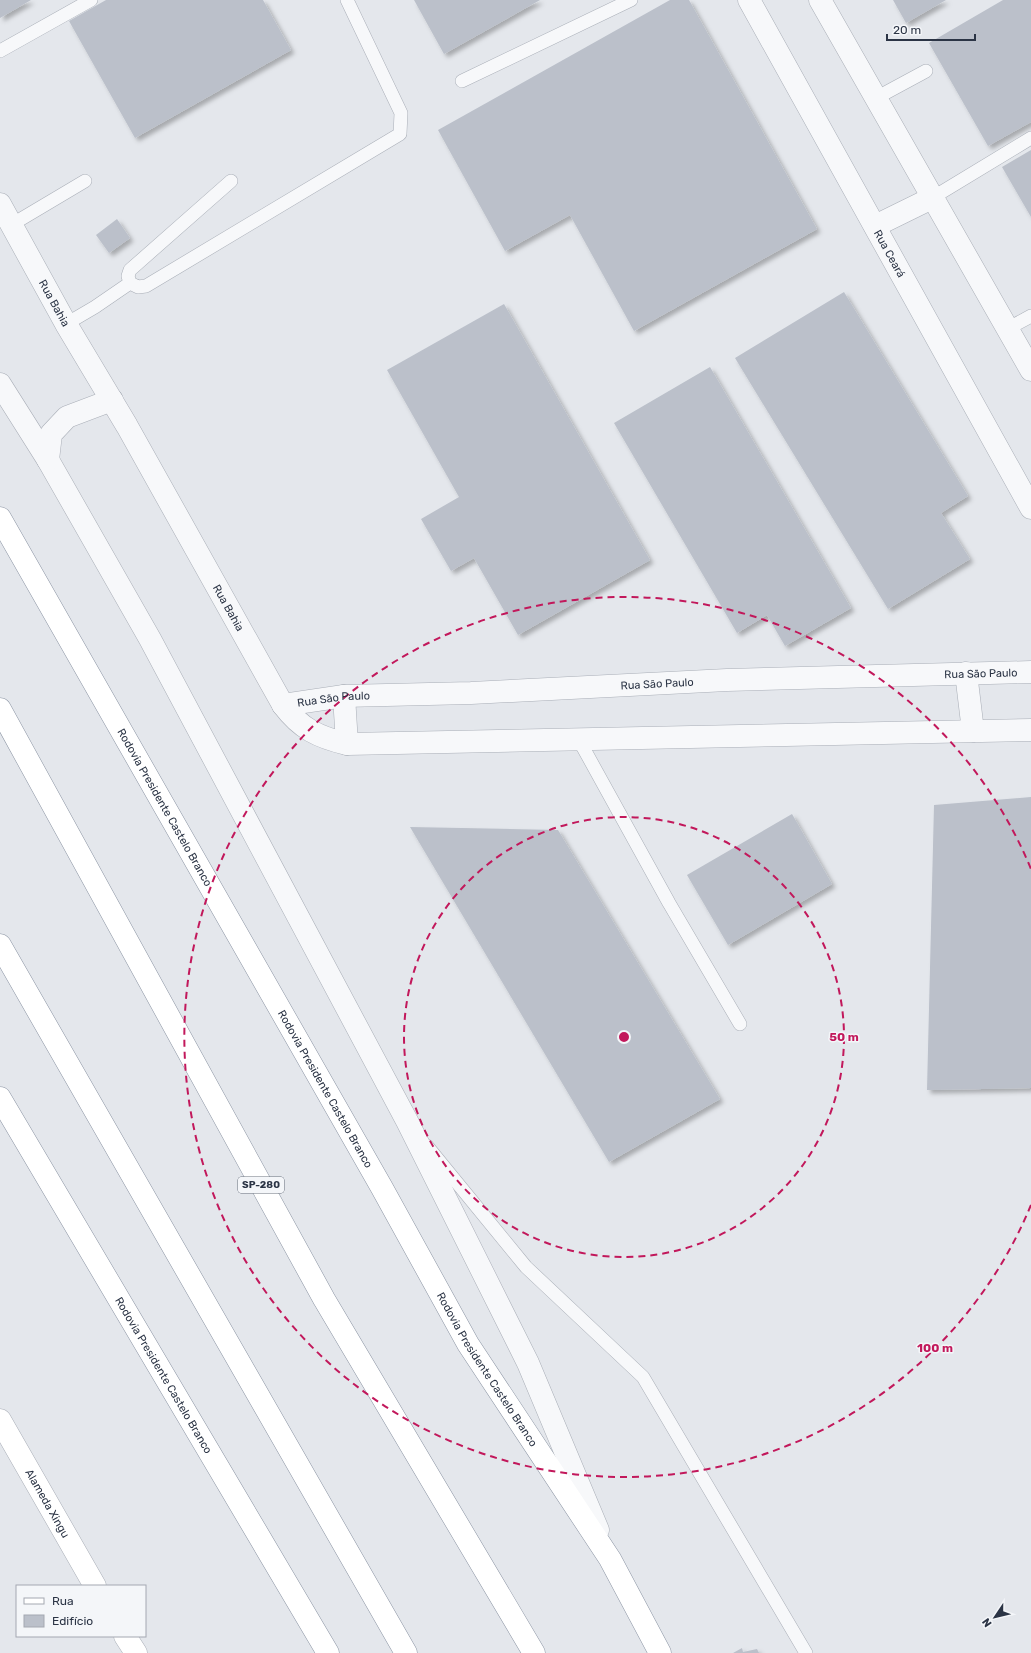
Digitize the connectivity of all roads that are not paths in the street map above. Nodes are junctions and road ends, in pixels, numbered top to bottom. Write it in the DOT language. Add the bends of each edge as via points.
graph roads {
  1 [pos="91,0"];
  2 [pos="347,0"];
  3 [pos="631,0"];
  4 [pos="749,0"];
  5 [pos="820,0"];
  6 [pos="0,51"];
  7 [pos="926,71"];
  8 [pos="462,81"];
  9 [pos="876,98"];
  10 [pos="1031,138"];
  11 [pos="85,181"];
  12 [pos="231,181"];
  13 [pos="932,198"];
  14 [pos="0,204"];
  15 [pos="12,224"];
  16 [pos="875,226"];
  17 [pos="130,282"];
  18 [pos="1031,316"];
  19 [pos="66,324"];
  20 [pos="1007,329"];
  21 [pos="1031,370"];
  22 [pos="0,384"];
  23 [pos="112,400"];
  24 [pos="48,460"];
  25 [pos="1031,508"];
  26 [pos="0,518"];
  27 [pos="1031,672"];
  28 [pos="966,674"];
  29 [pos="344,696"];
  30 [pos="284,705"];
  31 [pos="0,709"];
  32 [pos="1031,730"];
  33 [pos="973,731"];
  34 [pos="579,740"];
  35 [pos="347,744"];
  36 [pos="0,945"];
  37 [pos="740,1024"];
  38 [pos="0,1098"];
  39 [pos="407,1121"];
  40 [pos="0,1420"];
  41 [pos="610,1559"];
  42 [pos="94,1585"];
  43 [pos="328,1653"];
  44 [pos="406,1653"];
  45 [pos="534,1653"];
  46 [pos="660,1653"];
  47 [pos="806,1653"];
  1 -- 6 [label="lane"];
  2 -- 17 [label="lane" via="400,113 400,134 146,286 138,287"];
  3 -- 8 [label="lane"];
  4 -- 16 [label="street, Rua Ceará"];
  5 -- 9 [label="street"];
  7 -- 9 [label="lane"];
  9 -- 13 [label="street"];
  10 -- 13 [label="lane"];
  11 -- 15 [label="lane"];
  12 -- 17 [label="lane" via="130,270"];
  13 -- 16 [label="street"];
  13 -- 20 [label="street"];
  14 -- 15 [label="street, Rua Bahia"];
  15 -- 19 [label="street, Rua Bahia"];
  16 -- 25 [label="street, Rua Ceará"];
  17 -- 19 [label="lane"];
  18 -- 20 [label="lane"];
  19 -- 23 [label="street, Rua Bahia"];
  20 -- 21 [label="street"];
  22 -- 24 [label="street"];
  23 -- 24 [label="street" via="67,417 51,434"];
  23 -- 30 [label="street, Rua Bahia"];
  24 -- 39 [label="street" via="150,639"];
  26 -- 41 [label="main road, Rodovia Presidente Castelo Branco" via="378,1181 468,1344"];
  27 -- 28 [label="street, Rua São Paulo"];
  28 -- 29 [label="street, Rua São Paulo" via="727,680 471,693"];
  28 -- 33 [label="street"];
  29 -- 30 [label="street, Rua São Paulo"];
  29 -- 35 [label="street"];
  30 -- 35 [label="street, Rua Bahia" via="293,719 310,731"];
  31 -- 45 [label="main road, SP-280" via="324,1299"];
  32 -- 33 [label="street"];
  33 -- 34 [label="street"];
  34 -- 35 [label="street, Rua Bahia"];
  34 -- 37 [label="lane" via="669,903"];
  36 -- 44 [label="main road"];
  38 -- 43 [label="main road, Rodovia Presidente Castelo Branco"];
  39 -- 41 [label="street" via="528,1363"];
  39 -- 47 [label="lane" via="526,1267 644,1377"];
  40 -- 42 [label="main road, Alameda Xingu"];
  41 -- 46 [label="main road, Rodovia Presidente Castelo Branco"];
}
